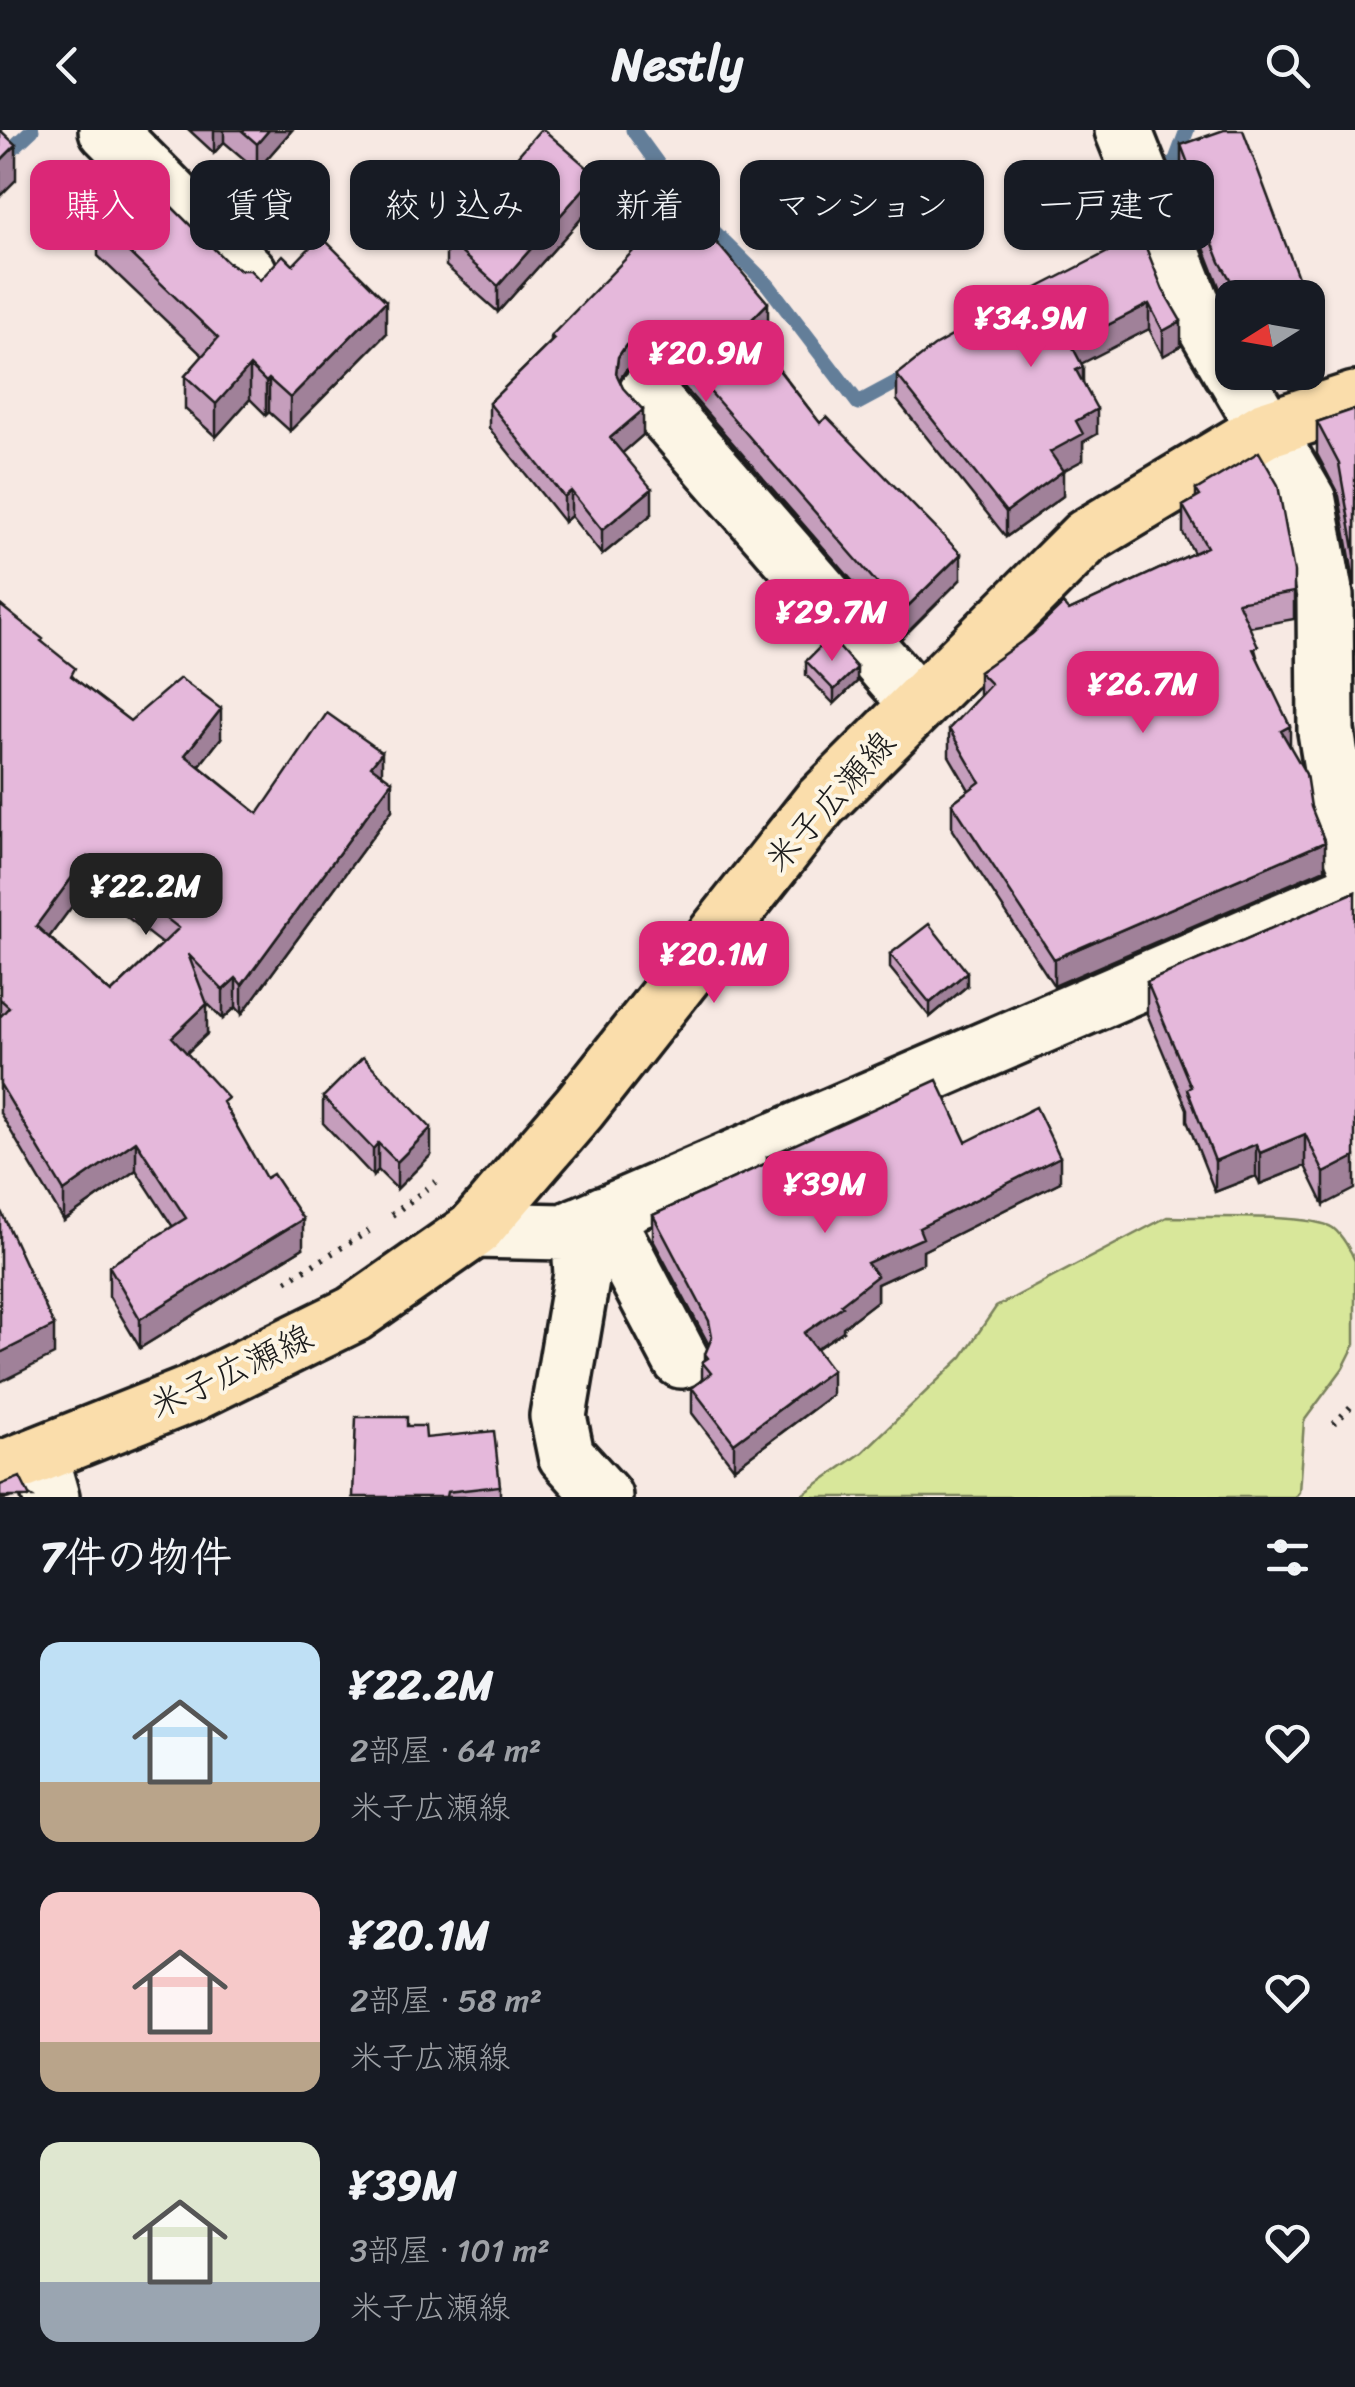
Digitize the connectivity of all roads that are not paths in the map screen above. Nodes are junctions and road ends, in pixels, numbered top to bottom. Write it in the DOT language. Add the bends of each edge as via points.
graph roads {
  1 [pos="107,130"];
  2 [pos="1123,130"];
  3 [pos="249,273"];
  4 [pos="1215,342"];
  5 [pos="1243,390"];
  6 [pos="646,393"];
  7 [pos="1355,400"];
  8 [pos="1266,429"];
  9 [pos="918,704"];
  10 [pos="1355,860"];
  11 [pos="1355,890"];
  12 [pos="591,1220"];
  13 [pos="474,1230"];
  14 [pos="681,1360"];
  15 [pos="30,1474"];
  16 [pos="604,1497"];
  1 -- 3 [label="street"];
  2 -- 4 [label="street" via="1192,304"];
  5 -- 8 [label="street"];
  6 -- 9 [label="street"];
  7 -- 8 [label="main road, 米子広瀬線"];
  8 -- 9 [label="main road, 米子広瀬線" via="1086,537"];
  8 -- 10 [label="street" via="1308,501 1324,596 1326,732 1342,829"];
  9 -- 13 [label="main road, 米子広瀬線" via="820,803"];
  11 -- 12 [label="street"];
  12 -- 13 [label="street" via="564,1232"];
  12 -- 14 [label="street"];
  12 -- 16 [label="street" via="558,1416 566,1455"];
  13 -- 15 [label="main road, 米子広瀬線" via="354,1314"];
}
